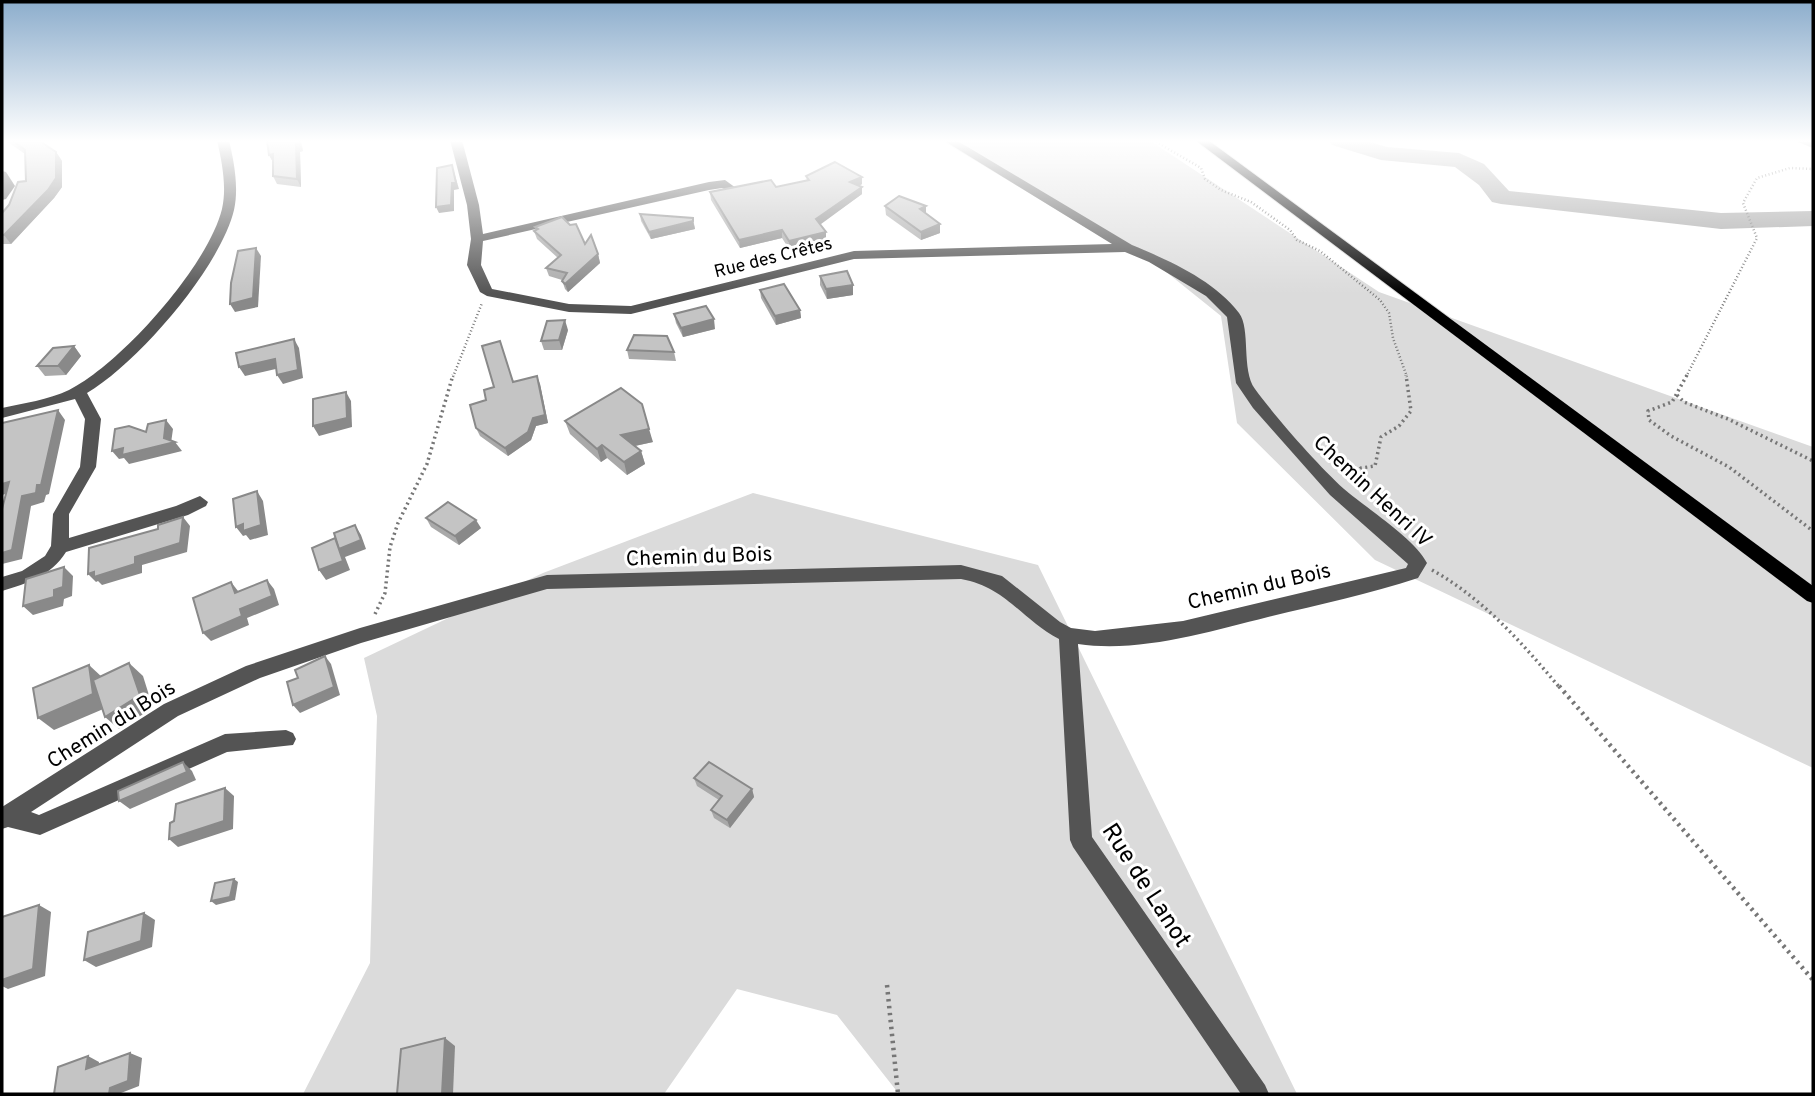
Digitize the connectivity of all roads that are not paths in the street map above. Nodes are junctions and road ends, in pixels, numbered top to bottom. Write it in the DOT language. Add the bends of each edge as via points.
graph roads {
  1 [pos="230,191"];
  2 [pos="469,191"];
  3 [pos="686,191"];
  4 [pos="1033,191"];
  5 [pos="1268,191"];
  6 [pos="1292,209"];
  7 [pos="477,239"];
  8 [pos="1127,248"];
  9 [pos="79,392"];
  10 [pos="2,414"];
  11 [pos="200,502"];
  12 [pos="60,547"];
  13 [pos="1418,563"];
  14 [pos="2,584"];
  15 [pos="1813,596"];
  16 [pos="1813,609"];
  17 [pos="1068,635"];
  18 [pos="286,739"];
  19 [pos="4,817"];
  20 [pos="1256,1094"];
  1 -- 9 [label="street" via="223,229 170,308 139,345"];
  2 -- 7 [label="street"];
  3 -- 7 [label="street"];
  4 -- 8 [label="street, Chemin Henri IV"];
  5 -- 6 [label="main road"];
  6 -- 15 [label="main road"];
  6 -- 16 [label="main road" via="1334,247"];
  7 -- 8 [label="street, Rue des Crêtes" via="474,265 487,292 598,313 622,313 854,255"];
  8 -- 13 [label="street, Chemin Henri IV" via="1211,293 1234,316 1243,383 1336,491"];
  9 -- 10 [label="street"];
  9 -- 12 [label="street" via="93,419 88,467 61,514"];
  11 -- 12 [label="street"];
  12 -- 14 [label="street" via="51,561 28,576"];
  13 -- 17 [label="street, Chemin du Bois" via="1412,573 1201,624 1135,637"];
  17 -- 19 [label="street, Chemin du Bois" via="1006,584 985,574 547,582 360,636 253,673 171,710"];
  17 -- 20 [label="street, Rue de Lanot" via="1081,840"];
  18 -- 19 [label="street" via="225,743 40,825"];
}
